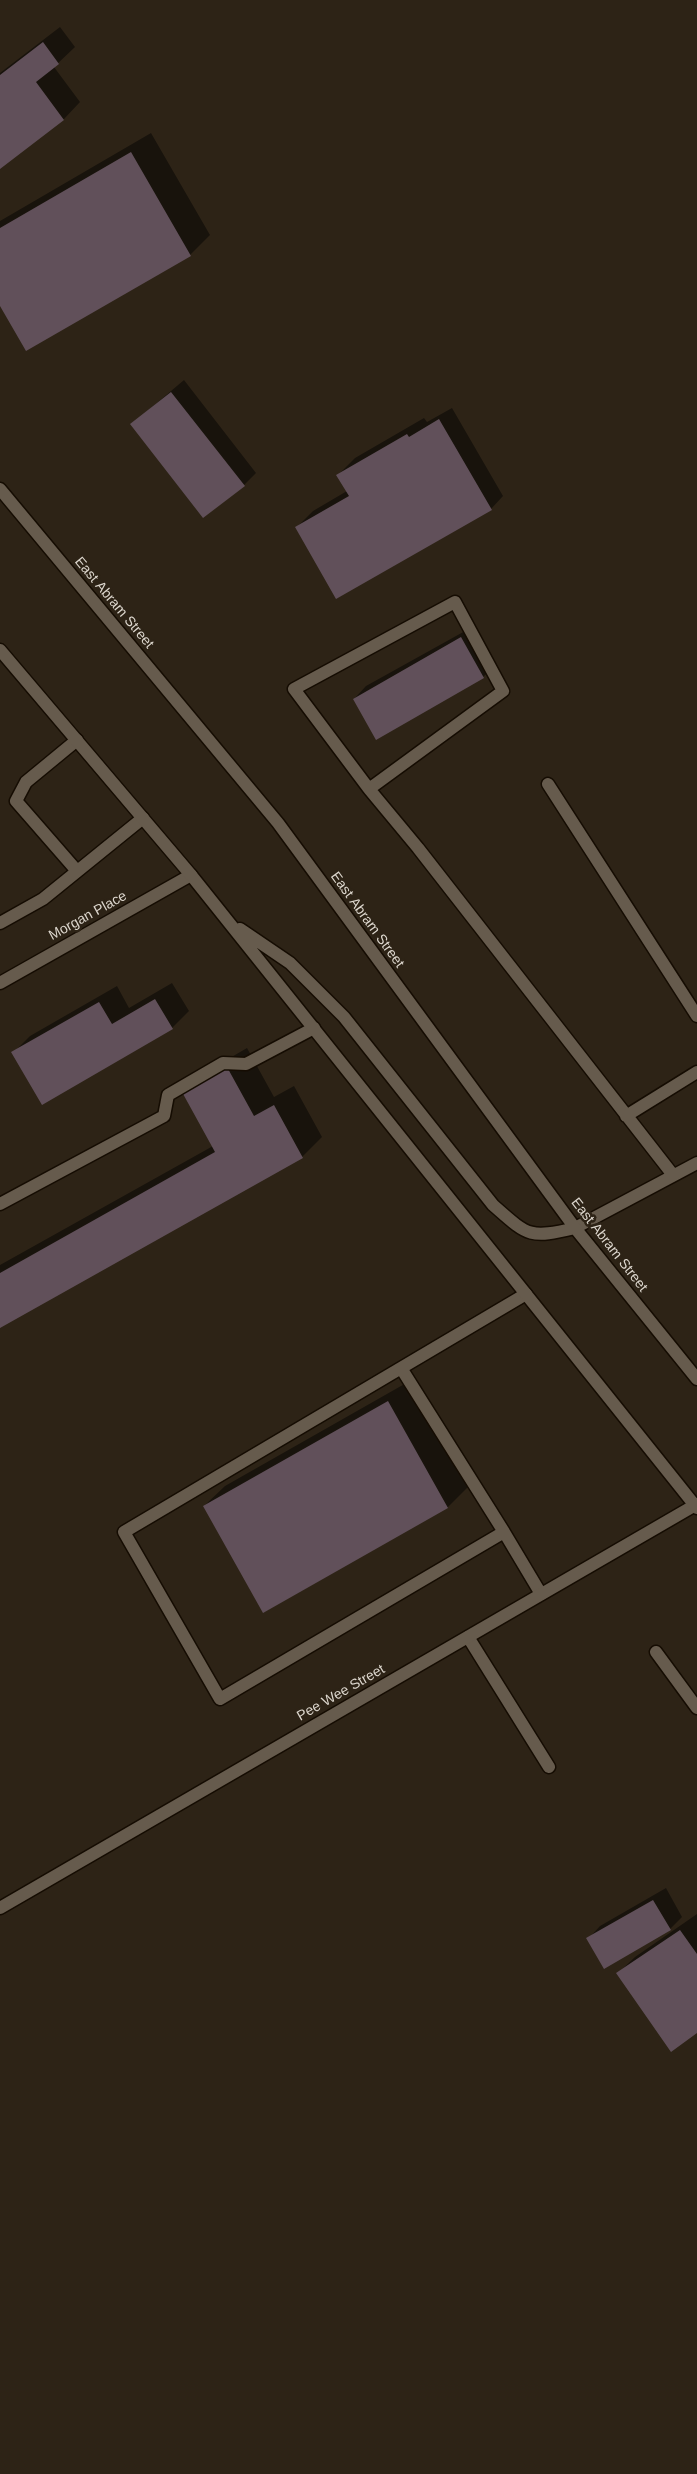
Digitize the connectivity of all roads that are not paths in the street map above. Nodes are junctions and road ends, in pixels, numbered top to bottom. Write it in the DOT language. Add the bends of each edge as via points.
graph roads {
  1 [pos="0,489"];
  2 [pos="0,650"];
  3 [pos="76,740"];
  4 [pos="548,784"];
  5 [pos="369,789"];
  6 [pos="143,818"];
  7 [pos="77,872"];
  8 [pos="192,874"];
  9 [pos="230,922"];
  10 [pos="0,923"];
  11 [pos="0,983"];
  12 [pos="697,1016"];
  13 [pos="314,1028"];
  14 [pos="697,1072"];
  15 [pos="626,1116"];
  16 [pos="697,1163"];
  17 [pos="673,1176"];
  18 [pos="0,1204"];
  19 [pos="575,1228"];
  20 [pos="526,1294"];
  21 [pos="401,1368"];
  22 [pos="697,1380"];
  23 [pos="696,1506"];
  24 [pos="504,1532"];
  25 [pos="541,1594"];
  26 [pos="468,1637"];
  27 [pos="656,1652"];
  28 [pos="697,1708"];
  29 [pos="549,1766"];
  30 [pos="0,1908"];
  1 -- 19 [label="main road, East Abram Street" via="278,823"];
  2 -- 3 [label="main road"];
  3 -- 6 [label="main road"];
  3 -- 7 [label="main road" via="26,782 16,801"];
  4 -- 12 [label="main road"];
  5 -- 5 [label="main road" via="294,689 454,602 504,690"];
  5 -- 15 [label="main road"];
  6 -- 7 [label="main road"];
  6 -- 8 [label="main road"];
  7 -- 10 [label="main road" via="43,899"];
  8 -- 9 [label="main road"];
  8 -- 11 [label="main road, Morgan Place"];
  9 -- 13 [label="main road"];
  9 -- 19 [label="main road" via="290,963 344,1017 493,1205 518,1227 537,1235"];
  13 -- 18 [label="main road" via="246,1064 223,1063 168,1095 164,1116"];
  13 -- 20 [label="main road"];
  14 -- 15 [label="main road"];
  15 -- 17 [label="main road"];
  16 -- 17 [label="main road"];
  17 -- 19 [label="main road"];
  19 -- 22 [label="main road, East Abram Street"];
  20 -- 21 [label="main road"];
  20 -- 23 [label="main road"];
  21 -- 24 [label="main road"];
  21 -- 24 [label="main road" via="124,1532 220,1699"];
  23 -- 25 [label="main road, Pee Wee Street"];
  24 -- 25 [label="main road"];
  25 -- 26 [label="main road, Pee Wee Street"];
  26 -- 29 [label="main road"];
  26 -- 30 [label="main road, Pee Wee Street"];
  27 -- 28 [label="main road"];
}
